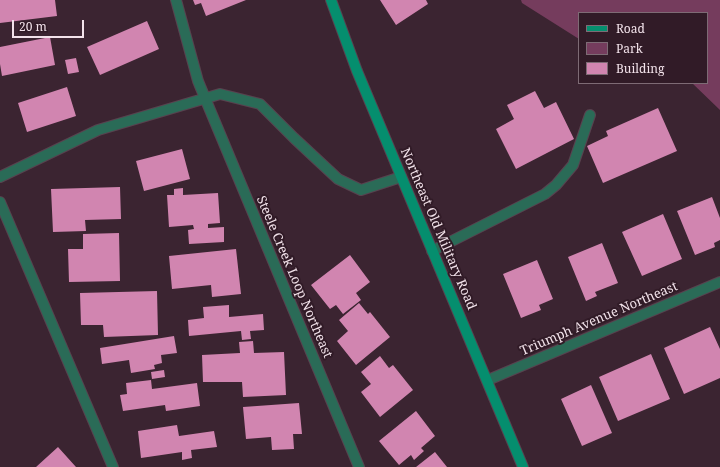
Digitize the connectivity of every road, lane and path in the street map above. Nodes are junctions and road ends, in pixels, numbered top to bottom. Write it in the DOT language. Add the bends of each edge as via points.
graph roads {
  1 [pos="176,0"];
  2 [pos="331,0"];
  3 [pos="205,98"];
  4 [pos="590,115"];
  5 [pos="0,177"];
  6 [pos="401,177"];
  7 [pos="0,202"];
  8 [pos="432,251"];
  9 [pos="720,282"];
  10 [pos="488,380"];
  11 [pos="114,467"];
  12 [pos="359,467"];
  13 [pos="523,467"];
  1 -- 3 [label="street, Steele Creek Loop Northeast"];
  2 -- 6 [label="street, Northeast Old Military Road" via="357,72"];
  3 -- 5 [label="street" via="98,130"];
  3 -- 6 [label="street" via="220,94 260,104 338,179 361,190"];
  3 -- 12 [label="street, Steele Creek Loop Northeast"];
  4 -- 8 [label="street" via="573,165 556,185 545,194"];
  6 -- 8 [label="street, Northeast Old Military Road"];
  7 -- 11 [label="street"];
  8 -- 10 [label="street, Northeast Old Military Road"];
  9 -- 10 [label="street, Triumph Avenue Northeast"];
  10 -- 13 [label="street, Northeast Old Military Road"];
}
